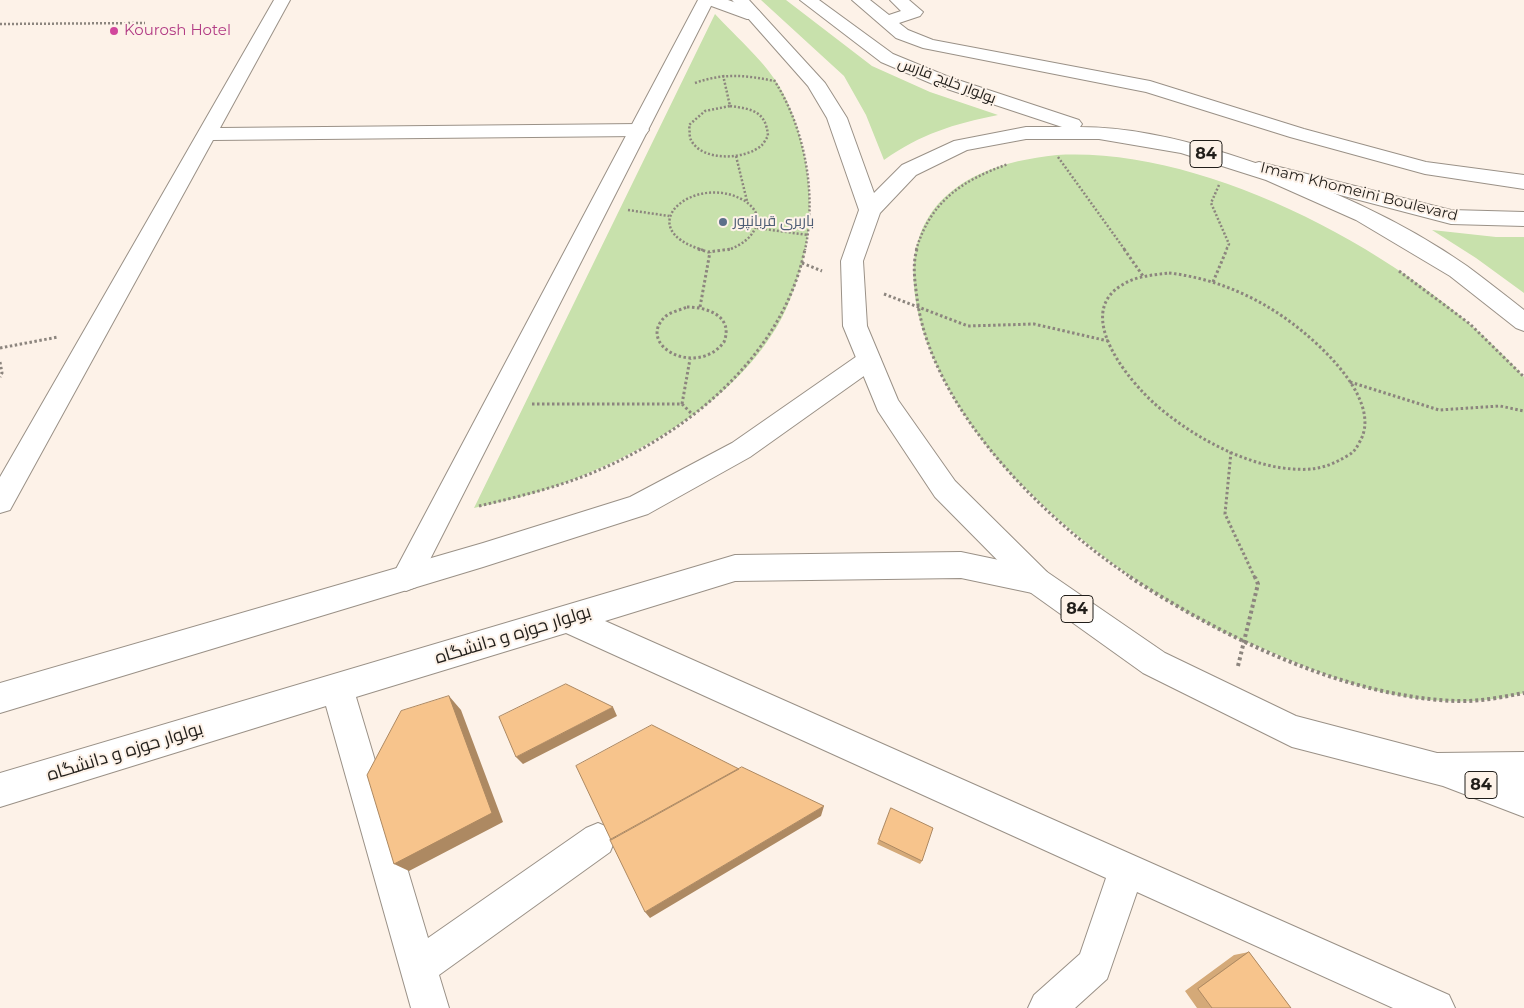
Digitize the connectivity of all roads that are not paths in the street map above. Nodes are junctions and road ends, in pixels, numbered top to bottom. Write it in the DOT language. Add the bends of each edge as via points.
graph roads {
  1 [pos="282,0"];
  2 [pos="706,0"];
  3 [pos="712,0"];
  4 [pos="740,0"];
  5 [pos="808,0"];
  6 [pos="860,0"];
  7 [pos="898,0"];
  8 [pos="753,14"];
  9 [pos="886,21"];
  10 [pos="638,130"];
  11 [pos="1099,133"];
  12 [pos="206,134"];
  13 [pos="1225,160"];
  14 [pos="1524,182"];
  15 [pos="870,210"];
  16 [pos="1524,219"];
  17 [pos="1524,322"];
  18 [pos="869,360"];
  19 [pos="0,502"];
  20 [pos="406,578"];
  21 [pos="1037,581"];
  22 [pos="568,619"];
  23 [pos="337,688"];
  24 [pos="0,698"];
  25 [pos="1524,769"];
  26 [pos="1438,770"];
  27 [pos="0,790"];
  28 [pos="1524,800"];
  29 [pos="598,840"];
  30 [pos="1127,869"];
  31 [pos="418,967"];
  32 [pos="430,1008"];
  33 [pos="1047,1008"];
  34 [pos="1436,1008"];
  1 -- 12 [label="main road"];
  2 -- 10 [label="main road"];
  3 -- 8 [label="main road"];
  4 -- 8 [label="main road"];
  5 -- 11 [label="main road, بولوار خلیج فارس / 84" via="887,58 942,81"];
  6 -- 9 [label="main road"];
  7 -- 9 [label="main road" via="914,12"];
  8 -- 15 [label="main road" via="816,83 837,118"];
  9 -- 14 [label="main road" via="902,34 929,44 1150,87 1425,168"];
  10 -- 12 [label="main road"];
  10 -- 20 [label="main road"];
  11 -- 13 [label="main road, 84" via="1184,147"];
  11 -- 15 [label="main road, 84" via="1026,133 961,145 909,170"];
  12 -- 19 [label="main road"];
  13 -- 16 [label="main road, Imam Khomeini Boulevard" via="1451,217"];
  13 -- 17 [label="main road, 84" via="1273,175 1364,215 1458,271"];
  15 -- 18 [label="main road, 84" via="852,261 855,326"];
  18 -- 20 [label="main road" via="741,450 638,506"];
  18 -- 21 [label="main road, 84" via="887,404 944,490"];
  20 -- 24 [label="main road"];
  21 -- 22 [label="main road, بولوار حوزه و دانشگاه" via="961,565 735,568"];
  21 -- 26 [label="main road, 84" via="1154,663 1292,731"];
  22 -- 23 [label="main road, بولوار حوزه و دانشگاه"];
  22 -- 30 [label="main road"];
  23 -- 27 [label="main road, بولوار حوزه و دانشگاه"];
  23 -- 31 [label="main road"];
  25 -- 26 [label="main road, 84"];
  26 -- 28 [label="main road, 84"];
  29 -- 31 [label="main road"];
  30 -- 33 [label="main road" via="1094,966"];
  30 -- 34 [label="main road"];
  31 -- 32 [label="main road"];
}
